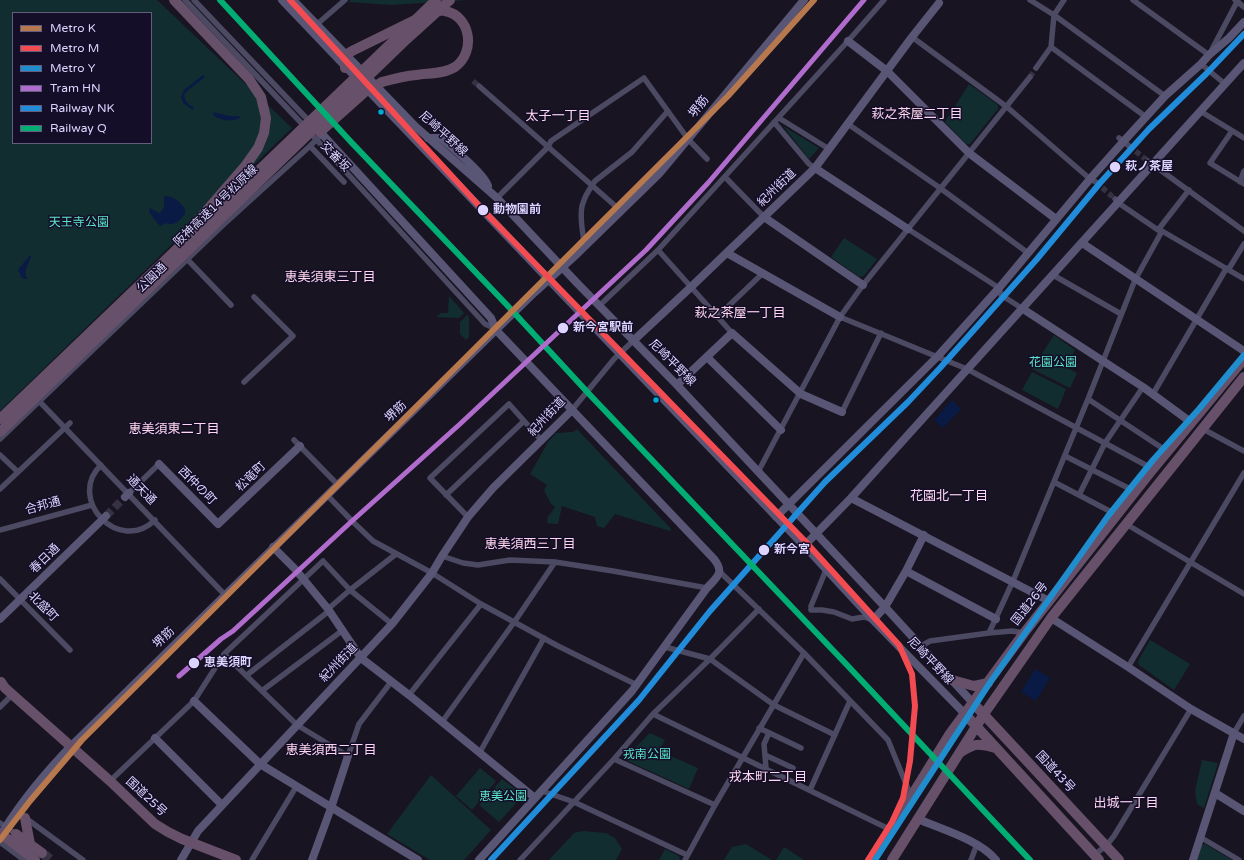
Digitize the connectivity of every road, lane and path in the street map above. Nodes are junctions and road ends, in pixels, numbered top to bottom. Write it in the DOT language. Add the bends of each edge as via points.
graph roads {
  1 [pos="174,0"];
  2 [pos="185,0"];
  3 [pos="194,0"];
  4 [pos="282,0"];
  5 [pos="293,0"];
  6 [pos="345,0"];
  7 [pos="436,0"];
  8 [pos="450,0"];
  9 [pos="804,0"];
  10 [pos="884,0"];
  11 [pos="1030,0"];
  12 [pos="1064,0"];
  13 [pos="1133,0"];
  14 [pos="1236,1"];
  15 [pos="941,2"];
  16 [pos="1244,7"];
  17 [pos="1054,15"];
  18 [pos="1244,22"];
  19 [pos="313,27"];
  20 [pos="912,37"];
  21 [pos="848,41"];
  22 [pos="1051,47"];
  23 [pos="346,55"];
  24 [pos="1208,55"];
  25 [pos="1244,63"];
  26 [pos="1201,64"];
  27 [pos="346,68"];
  28 [pos="1036,68"];
  29 [pos="887,72"];
  30 [pos="1030,77"];
  31 [pos="1225,84"];
  32 [pos="479,86"];
  33 [pos="1166,96"];
  34 [pos="1007,107"];
  35 [pos="668,111"];
  36 [pos="1200,112"];
  37 [pos="1146,117"];
  38 [pos="779,118"];
  39 [pos="774,122"];
  40 [pos="848,124"];
  41 [pos="1232,131"];
  42 [pos="319,137"];
  43 [pos="1244,138"];
  44 [pos="688,139"];
  45 [pos="310,146"];
  46 [pos="548,147"];
  47 [pos="829,149"];
  48 [pos="969,153"];
  49 [pos="707,159"];
  50 [pos="1150,162"];
  51 [pos="815,168"];
  52 [pos="1244,171"];
  53 [pos="270,172"];
  54 [pos="725,177"];
  55 [pos="1093,180"];
  56 [pos="344,182"];
  57 [pos="1242,183"];
  58 [pos="592,186"];
  59 [pos="940,188"];
  60 [pos="1189,190"];
  61 [pos="497,198"];
  62 [pos="1116,201"];
  63 [pos="621,211"];
  64 [pos="764,217"];
  65 [pos="1056,219"];
  66 [pos="908,229"];
  67 [pos="1160,230"];
  68 [pos="1244,231"];
  69 [pos="1082,244"];
  70 [pos="1244,244"];
  71 [pos="585,246"];
  72 [pos="658,250"];
  73 [pos="727,253"];
  74 [pos="1028,253"];
  75 [pos="187,259"];
  76 [pos="161,263"];
  77 [pos="562,268"];
  78 [pos="1226,269"];
  79 [pos="763,273"];
  80 [pos="1053,275"];
  81 [pos="1244,279"];
  82 [pos="549,280"];
  83 [pos="1135,280"];
  84 [pos="863,285"];
  85 [pos="691,288"];
  86 [pos="999,288"];
  87 [pos="254,297"];
  88 [pos="231,305"];
  89 [pos="599,306"];
  90 [pos="1023,308"];
  91 [pos="1121,314"];
  92 [pos="718,317"];
  93 [pos="840,317"];
  94 [pos="1196,320"];
  95 [pos="496,330"];
  96 [pos="732,333"];
  97 [pos="881,333"];
  98 [pos="633,341"];
  99 [pos="1244,351"];
  100 [pos="620,353"];
  101 [pos="938,356"];
  102 [pos="707,357"];
  103 [pos="1244,359"];
  104 [pos="1103,361"];
  105 [pos="967,369"];
  106 [pos="1244,377"];
  107 [pos="244,382"];
  108 [pos="677,385"];
  109 [pos="1142,387"];
  110 [pos="800,394"];
  111 [pos="1153,394"];
  112 [pos="1088,399"];
  113 [pos="40,402"];
  114 [pos="572,410"];
  115 [pos="842,412"];
  116 [pos="0,419"];
  117 [pos="1120,420"];
  118 [pos="524,421"];
  119 [pos="70,423"];
  120 [pos="1192,423"];
  121 [pos="64,427"];
  122 [pos="1076,428"];
  123 [pos="781,430"];
  124 [pos="1203,430"];
  125 [pos="0,432"];
  126 [pos="0,439"];
  127 [pos="542,441"];
  128 [pos="297,443"];
  129 [pos="1105,443"];
  130 [pos="1244,451"];
  131 [pos="1168,452"];
  132 [pos="0,455"];
  133 [pos="1064,456"];
  134 [pos="159,464"];
  135 [pos="102,465"];
  136 [pos="1154,469"];
  137 [pos="1092,470"];
  138 [pos="18,472"];
  139 [pos="758,472"];
  140 [pos="1244,474"];
  141 [pos="1054,482"];
  142 [pos="338,485"];
  143 [pos="0,488"];
  144 [pos="1136,492"];
  145 [pos="127,495"];
  146 [pos="446,495"];
  147 [pos="1079,495"];
  148 [pos="328,496"];
  149 [pos="851,498"];
  150 [pos="789,504"];
  151 [pos="92,505"];
  152 [pos="1117,515"];
  153 [pos="776,517"];
  154 [pos="104,518"];
  155 [pos="468,518"];
  156 [pos="155,520"];
  157 [pos="218,524"];
  158 [pos="1126,524"];
  159 [pos="0,530"];
  160 [pos="816,533"];
  161 [pos="924,535"];
  162 [pos="804,546"];
  163 [pos="274,547"];
  164 [pos="396,554"];
  165 [pos="442,556"];
  166 [pos="555,562"];
  167 [pos="1191,562"];
  168 [pos="826,570"];
  169 [pos="906,571"];
  170 [pos="720,572"];
  171 [pos="432,573"];
  172 [pos="0,579"];
  173 [pos="303,579"];
  174 [pos="1013,581"];
  175 [pos="707,588"];
  176 [pos="350,590"];
  177 [pos="1244,594"];
  178 [pos="226,595"];
  179 [pos="20,600"];
  180 [pos="1049,601"];
  181 [pos="481,604"];
  182 [pos="885,607"];
  183 [pos="759,609"];
  184 [pos="328,610"];
  185 [pos="996,618"];
  186 [pos="1051,618"];
  187 [pos="0,619"];
  188 [pos="872,620"];
  189 [pos="515,621"];
  190 [pos="392,624"];
  191 [pos="343,630"];
  192 [pos="989,633"];
  193 [pos="1024,633"];
  194 [pos="544,638"];
  195 [pos="922,646"];
  196 [pos="665,647"];
  197 [pos="70,650"];
  198 [pos="804,653"];
  199 [pos="224,654"];
  200 [pos="361,658"];
  201 [pos="710,659"];
  202 [pos="1128,667"];
  203 [pos="247,675"];
  204 [pos="952,680"];
  205 [pos="1,682"];
  206 [pos="391,682"];
  207 [pos="988,683"];
  208 [pos="637,685"];
  209 [pos="263,690"];
  210 [pos="409,695"];
  211 [pos="9,698"];
  212 [pos="194,701"];
  213 [pos="850,701"];
  214 [pos="973,703"];
  215 [pos="24,704"];
  216 [pos="774,705"];
  217 [pos="0,707"];
  218 [pos="1191,709"];
  219 [pos="653,714"];
  220 [pos="965,714"];
  221 [pos="984,714"];
  222 [pos="1244,716"];
  223 [pos="442,722"];
  224 [pos="296,725"];
  225 [pos="976,726"];
  226 [pos="759,728"];
  227 [pos="769,733"];
  228 [pos="1234,733"];
  229 [pos="835,735"];
  230 [pos="155,738"];
  231 [pos="1244,739"];
  232 [pos="70,746"];
  233 [pos="801,748"];
  234 [pos="996,748"];
  235 [pos="480,752"];
  236 [pos="959,753"];
  237 [pos="765,755"];
  238 [pos="348,756"];
  239 [pos="743,757"];
  240 [pos="614,759"];
  241 [pos="260,764"];
  242 [pos="766,768"];
  243 [pos="793,768"];
  244 [pos="110,781"];
  245 [pos="296,787"];
  246 [pos="810,790"];
  247 [pos="542,791"];
  248 [pos="1214,793"];
  249 [pos="912,797"];
  250 [pos="535,798"];
  251 [pos="574,802"];
  252 [pos="222,805"];
  253 [pos="715,805"];
  254 [pos="331,808"];
  255 [pos="16,811"];
  256 [pos="1244,811"];
  257 [pos="25,818"];
  258 [pos="918,819"];
  259 [pos="1,830"];
  260 [pos="891,830"];
  261 [pos="1200,837"];
  262 [pos="21,839"];
  263 [pos="0,842"];
  264 [pos="192,843"];
  265 [pos="977,844"];
  266 [pos="1106,846"];
  267 [pos="13,852"];
  268 [pos="37,858"];
  269 [pos="686,858"];
  270 [pos="1097,858"];
  271 [pos="24,860"];
  272 [pos="83,860"];
  273 [pos="181,860"];
  274 [pos="236,860"];
  275 [pos="252,860"];
  276 [pos="312,860"];
  277 [pos="418,860"];
  278 [pos="479,860"];
  279 [pos="520,860"];
  280 [pos="872,860"];
  281 [pos="892,860"];
  282 [pos="971,860"];
  283 [pos="996,860"];
  284 [pos="1119,860"];
  285 [pos="1193,860"];
  286 [pos="1240,860"];
  1 -- 76 [label="highway, bridge" via="249,78 262,96 266,118 258,148 246,165"];
  2 -- 42 [label="street"];
  3 -- 42 [label="street"];
  4 -- 19 [label="street, 尼崎平野線"];
  5 -- 19 [label="street, 尼崎平野線"];
  6 -- 19 [label="street"];
  7 -- 76 [label="highway, 阪神高速14号松原線, bridge"];
  8 -- 53 [label="highway, 阪神高速14号松原線, bridge"];
  9 -- 44 [label="street, 堺筋"];
  10 -- 21 [label="street"];
  11 -- 17 [label="street"];
  12 -- 17 [label="street"];
  13 -- 24 [label="street"];
  14 -- 16 [label="street"];
  14 -- 24 [label="street"];
  15 -- 20 [label="street, 紀州街道"];
  17 -- 22 [label="street"];
  17 -- 33 [label="street"];
  18 -- 24 [label="street"];
  19 -- 23 [label="street, 尼崎平野線"];
  19 -- 27 [label="street, 尼崎平野線"];
  20 -- 29 [label="street, 紀州街道"];
  20 -- 34 [label="street"];
  21 -- 29 [label="street"];
  21 -- 38 [label="street"];
  22 -- 28 [label="street"];
  22 -- 37 [label="street"];
  23 -- 27 [label="highway"];
  23 -- 53 [label="highway, bridge" via="401,26 432,12 444,10 461,20 469,38 465,56 457,65 431,73 402,76 382,82 366,91 286,163"];
  23 -- 61 [label="street, 尼崎平野線" via="428,138 441,138 480,174 489,191"];
  24 -- 26 [label="street"];
  25 -- 31 [label="street"];
  26 -- 31 [label="street"];
  26 -- 33 [label="street"];
  27 -- 82 [label="street, 尼崎平野線"];
  29 -- 40 [label="street, 紀州街道"];
  29 -- 48 [label="street"];
  30 -- 34 [label="street"];
  31 -- 36 [label="street"];
  32 -- 46 [label="street"];
  33 -- 37 [label="street"];
  34 -- 48 [label="street"];
  34 -- 55 [label="street"];
  35 -- 44 [label="street"];
  35 -- 46 [label="street" via="644,78 552,141"];
  35 -- 58 [label="street" via="632,152"];
  36 -- 41 [label="street"];
  36 -- 50 [label="street"];
  37 -- 55 [label="street"];
  38 -- 39 [label="street"];
  38 -- 47 [label="street"];
  39 -- 51 [label="street"];
  39 -- 54 [label="street"];
  40 -- 47 [label="street, 紀州街道"];
  40 -- 59 [label="street"];
  41 -- 43 [label="street"];
  41 -- 57 [label="street" via="1210,162"];
  42 -- 45 [label="street, 公園通"];
  42 -- 95 [label="street" via="491,318"];
  44 -- 49 [label="street"];
  44 -- 63 [label="street, 堺筋" via="659,174"];
  45 -- 56 [label="street, 交番坂"];
  45 -- 75 [label="street, 公園通"];
  46 -- 58 [label="street"];
  46 -- 61 [label="street"];
  47 -- 51 [label="street, 紀州街道"];
  48 -- 59 [label="street"];
  48 -- 65 [label="street"];
  50 -- 60 [label="street"];
  50 -- 62 [label="street"];
  51 -- 64 [label="street, 紀州街道"];
  51 -- 66 [label="street"];
  52 -- 57 [label="street"];
  53 -- 125 [label="highway, 阪神高速14号松原線, bridge"];
  54 -- 64 [label="street"];
  54 -- 72 [label="street"];
  55 -- 65 [label="street"];
  58 -- 63 [label="street"];
  58 -- 71 [label="street" via="582,203 582,235"];
  59 -- 66 [label="street"];
  59 -- 74 [label="street"];
  60 -- 67 [label="street"];
  60 -- 68 [label="street"];
  61 -- 77 [label="street, 尼崎平野線"];
  62 -- 67 [label="street"];
  62 -- 69 [label="street"];
  63 -- 71 [label="street, 堺筋"];
  64 -- 73 [label="street, 紀州街道"];
  64 -- 84 [label="street"];
  65 -- 74 [label="street"];
  66 -- 84 [label="street"];
  66 -- 86 [label="street"];
  67 -- 78 [label="street"];
  67 -- 83 [label="street"];
  69 -- 80 [label="street"];
  69 -- 83 [label="street"];
  70 -- 78 [label="street" via="1230,267"];
  71 -- 77 [label="street, 堺筋"];
  72 -- 85 [label="street"];
  72 -- 89 [label="street"];
  73 -- 79 [label="street"];
  73 -- 85 [label="street, 紀州街道"];
  74 -- 86 [label="street"];
  75 -- 88 [label="street"];
  75 -- 113 [label="street, 公園通"];
  76 -- 116 [label="highway, 阪神高速14号松原線, bridge"];
  77 -- 82 [label="street, 堺筋"];
  77 -- 89 [label="street, 尼崎平野線"];
  78 -- 81 [label="street"];
  78 -- 94 [label="street"];
  79 -- 92 [label="street"];
  79 -- 93 [label="street"];
  80 -- 90 [label="street"];
  80 -- 91 [label="street"];
  82 -- 95 [label="street, 堺筋"];
  82 -- 100 [label="street, 尼崎平野線"];
  83 -- 91 [label="street"];
  83 -- 94 [label="street"];
  84 -- 93 [label="street"];
  85 -- 92 [label="street"];
  85 -- 98 [label="street, 紀州街道"];
  86 -- 90 [label="street" via="1000,295"];
  86 -- 101 [label="street"];
  87 -- 107 [label="street" via="293,336"];
  89 -- 98 [label="street, 尼崎平野線"];
  90 -- 104 [label="street"];
  90 -- 105 [label="street"];
  91 -- 104 [label="street"];
  92 -- 96 [label="street"];
  93 -- 97 [label="street"];
  93 -- 110 [label="street"];
  94 -- 99 [label="street"];
  94 -- 111 [label="street"];
  95 -- 114 [label="street"];
  95 -- 142 [label="street, 堺筋"];
  96 -- 102 [label="street"];
  96 -- 110 [label="street"];
  97 -- 101 [label="street"];
  97 -- 115 [label="street"];
  98 -- 100 [label="street, 紀州街道"];
  98 -- 108 [label="street, 尼崎平野線"];
  100 -- 114 [label="street, 紀州街道"];
  100 -- 153 [label="street, 尼崎平野線"];
  101 -- 105 [label="street"];
  101 -- 150 [label="street"];
  102 -- 108 [label="street"];
  102 -- 123 [label="street"];
  103 -- 120 [label="highway, 国道26号"];
  104 -- 109 [label="street"];
  104 -- 112 [label="street"];
  105 -- 122 [label="street"];
  105 -- 149 [label="street"];
  106 -- 124 [label="highway, 国道26号"];
  108 -- 139 [label="street, 尼崎平野線"];
  109 -- 111 [label="street"];
  109 -- 117 [label="street"];
  110 -- 115 [label="street"];
  110 -- 123 [label="street"];
  111 -- 120 [label="street"];
  112 -- 117 [label="street"];
  112 -- 122 [label="street"];
  113 -- 121 [label="street, 通天通"];
  113 -- 126 [label="street, 公園通"];
  114 -- 127 [label="street, 紀州街道"];
  114 -- 170 [label="street" via="714,559"];
  117 -- 129 [label="street"];
  117 -- 131 [label="street"];
  118 -- 127 [label="street"];
  118 -- 146 [label="street"];
  118 -- 146 [label="street" via="509,404 430,478"];
  119 -- 121 [label="street"];
  120 -- 131 [label="highway, 国道26号"];
  121 -- 135 [label="street, 通天通"];
  121 -- 138 [label="street"];
  122 -- 129 [label="street"];
  122 -- 133 [label="street"];
  123 -- 139 [label="street"];
  124 -- 130 [label="street"];
  124 -- 158 [label="highway, 国道26号"];
  127 -- 155 [label="street, 紀州街道" via="494,488"];
  128 -- 142 [label="street"];
  128 -- 157 [label="street, 松竜町"];
  129 -- 136 [label="street"];
  129 -- 137 [label="street"];
  131 -- 136 [label="highway, 国道26号"];
  132 -- 138 [label="street"];
  133 -- 137 [label="street"];
  133 -- 141 [label="street"];
  134 -- 145 [label="street"];
  134 -- 157 [label="street, 西仲の町"];
  135 -- 145 [label="street, 通天通"];
  135 -- 151 [label="street" via="90,486"];
  136 -- 144 [label="highway, 国道26号"];
  137 -- 144 [label="street"];
  137 -- 147 [label="street"];
  138 -- 143 [label="street"];
  139 -- 150 [label="street, 尼崎平野線"];
  140 -- 167 [label="street"];
  141 -- 147 [label="street"];
  141 -- 174 [label="street"];
  142 -- 148 [label="street, 堺筋"];
  144 -- 152 [label="highway, 国道26号"];
  145 -- 156 [label="street, 通天通"];
  146 -- 155 [label="street"];
  147 -- 152 [label="street"];
  148 -- 163 [label="street, 堺筋"];
  148 -- 164 [label="street" via="373,541"];
  149 -- 160 [label="street"];
  149 -- 161 [label="street"];
  150 -- 153 [label="street"];
  150 -- 160 [label="street, 尼崎平野線"];
  151 -- 154 [label="street"];
  151 -- 159 [label="street, 合邦通"];
  152 -- 180 [label="highway, 国道26号"];
  153 -- 162 [label="street, 尼崎平野線"];
  154 -- 156 [label="street" via="115,528 134,532 148,527"];
  154 -- 179 [label="street, 春日通"];
  155 -- 165 [label="street, 紀州街道"];
  156 -- 178 [label="street, 通天通"];
  158 -- 167 [label="street"];
  158 -- 186 [label="highway, 国道26号"];
  160 -- 162 [label="street"];
  160 -- 182 [label="street, 尼崎平野線"];
  161 -- 169 [label="street"];
  161 -- 174 [label="street"];
  162 -- 168 [label="street, 尼崎平野線"];
  163 -- 173 [label="street"];
  163 -- 178 [label="street, 堺筋"];
  164 -- 171 [label="street"];
  164 -- 176 [label="street"];
  165 -- 166 [label="street" via="478,565 510,560"];
  165 -- 171 [label="street, 紀州街道"];
  166 -- 175 [label="street"];
  166 -- 189 [label="street"];
  167 -- 177 [label="street"];
  167 -- 202 [label="street"];
  168 -- 188 [label="street, 尼崎平野線"];
  168 -- 188 [label="street" via="811,610 834,612 852,619 864,617"];
  169 -- 182 [label="street"];
  169 -- 185 [label="street"];
  170 -- 175 [label="street"];
  170 -- 183 [label="street"];
  171 -- 181 [label="street"];
  171 -- 190 [label="street, 紀州街道"];
  172 -- 179 [label="street, 北盛町"];
  173 -- 176 [label="street" via="323,561"];
  173 -- 184 [label="street"];
  173 -- 199 [label="street"];
  174 -- 180 [label="street"];
  174 -- 185 [label="street"];
  175 -- 196 [label="street"];
  176 -- 184 [label="street"];
  176 -- 190 [label="street"];
  178 -- 232 [label="street, 堺筋"];
  179 -- 187 [label="street, 春日通"];
  179 -- 197 [label="street, 北盛町"];
  180 -- 193 [label="highway, 国道26号"];
  181 -- 189 [label="street"];
  181 -- 210 [label="street"];
  182 -- 188 [label="street"];
  182 -- 195 [label="street, 尼崎平野線"];
  183 -- 198 [label="street"];
  183 -- 201 [label="street"];
  184 -- 191 [label="street"];
  184 -- 203 [label="street"];
  185 -- 192 [label="street"];
  186 -- 202 [label="street"];
  186 -- 221 [label="highway, 国道26号"];
  188 -- 220 [label="street, 尼崎平野線"];
  189 -- 194 [label="street"];
  189 -- 223 [label="street"];
  190 -- 200 [label="street, 紀州街道"];
  191 -- 200 [label="street"];
  191 -- 209 [label="street"];
  192 -- 193 [label="street"];
  192 -- 195 [label="street" via="930,641"];
  193 -- 207 [label="highway, 国道26号"];
  194 -- 208 [label="street"];
  194 -- 235 [label="street"];
  195 -- 204 [label="street, 尼崎平野線"];
  196 -- 201 [label="street"];
  196 -- 208 [label="street"];
  198 -- 213 [label="street"];
  198 -- 216 [label="street"];
  199 -- 203 [label="street"];
  199 -- 212 [label="street"];
  200 -- 206 [label="street"];
  200 -- 224 [label="street, 紀州街道"];
  201 -- 216 [label="street"];
  201 -- 219 [label="street"];
  202 -- 218 [label="street"];
  203 -- 209 [label="street"];
  204 -- 207 [label="highway" via="974,686"];
  204 -- 214 [label="street, 尼崎平野線"];
  205 -- 211 [label="highway"];
  205 -- 215 [label="highway"];
  206 -- 210 [label="street"];
  206 -- 238 [label="street" via="359,724"];
  207 -- 214 [label="highway, 国道26号"];
  208 -- 247 [label="street"];
  209 -- 224 [label="street"];
  210 -- 223 [label="street"];
  211 -- 215 [label="highway"];
  211 -- 217 [label="street"];
  212 -- 230 [label="street"];
  212 -- 241 [label="street"];
  213 -- 229 [label="street"];
  213 -- 249 [label="street" via="888,740"];
  214 -- 220 [label="highway, 国道26号"];
  214 -- 221 [label="highway, 国道43号"];
  215 -- 232 [label="highway, 国道25号"];
  216 -- 226 [label="street"];
  216 -- 229 [label="street"];
  218 -- 228 [label="street"];
  218 -- 266 [label="street"];
  219 -- 239 [label="street"];
  219 -- 240 [label="street"];
  220 -- 225 [label="highway"];
  220 -- 249 [label="highway, 国道26号" via="949,735"];
  221 -- 225 [label="highway, 国道26号"];
  221 -- 266 [label="highway, 国道43号"];
  222 -- 228 [label="street"];
  223 -- 235 [label="street"];
  224 -- 238 [label="street"];
  224 -- 241 [label="street, 紀州街道"];
  225 -- 234 [label="highway"];
  225 -- 236 [label="highway, 国道26号"];
  226 -- 227 [label="street"];
  226 -- 239 [label="street"];
  227 -- 233 [label="street"];
  227 -- 237 [label="street" via="764,744"];
  228 -- 231 [label="street"];
  228 -- 248 [label="street"];
  229 -- 246 [label="street"];
  230 -- 244 [label="street"];
  230 -- 252 [label="street"];
  232 -- 244 [label="highway, 国道25号"];
  232 -- 255 [label="street, 堺筋"];
  234 -- 236 [label="highway" via="976,744"];
  234 -- 270 [label="highway"];
  235 -- 250 [label="street"];
  236 -- 258 [label="highway, 国道26号"];
  237 -- 242 [label="street"];
  237 -- 243 [label="street"];
  238 -- 254 [label="street"];
  239 -- 242 [label="street"];
  239 -- 253 [label="street"];
  240 -- 251 [label="street"];
  240 -- 253 [label="street"];
  241 -- 245 [label="street"];
  241 -- 252 [label="street, 紀州街道"];
  242 -- 246 [label="street"];
  244 -- 264 [label="highway, 国道25号" via="154,824"];
  245 -- 254 [label="street"];
  245 -- 275 [label="street"];
  246 -- 260 [label="street"];
  247 -- 250 [label="street"];
  247 -- 251 [label="street"];
  248 -- 256 [label="street"];
  248 -- 261 [label="street"];
  249 -- 260 [label="highway, 国道26号"];
  250 -- 278 [label="street"];
  251 -- 269 [label="street"];
  251 -- 279 [label="street"];
  252 -- 264 [label="street, 紀州街道" via="198,831"];
  253 -- 269 [label="street"];
  254 -- 276 [label="street"];
  254 -- 277 [label="street"];
  255 -- 257 [label="street"];
  255 -- 259 [label="street, 堺筋"];
  257 -- 262 [label="highway"];
  257 -- 272 [label="street"];
  258 -- 265 [label="street"];
  258 -- 281 [label="highway, 国道26号"];
  259 -- 262 [label="street"];
  259 -- 268 [label="highway, bridge"];
  260 -- 280 [label="highway, 国道26号"];
  261 -- 285 [label="street"];
  261 -- 286 [label="street"];
  262 -- 267 [label="street" via="13,847"];
  262 -- 268 [label="highway"];
  263 -- 267 [label="street"];
  264 -- 273 [label="street, 紀州街道"];
  264 -- 274 [label="highway, 国道25号"];
  265 -- 282 [label="street"];
  265 -- 283 [label="street"];
  266 -- 270 [label="street"];
  266 -- 284 [label="highway, 国道43号"];
  267 -- 271 [label="street"];
}
